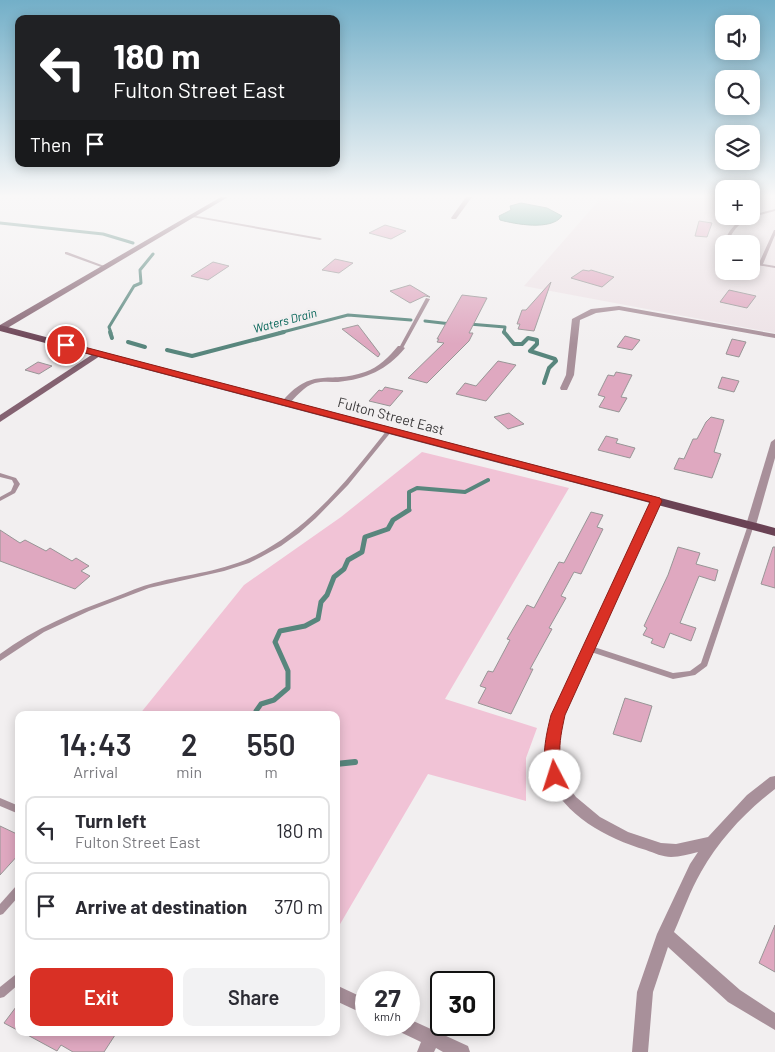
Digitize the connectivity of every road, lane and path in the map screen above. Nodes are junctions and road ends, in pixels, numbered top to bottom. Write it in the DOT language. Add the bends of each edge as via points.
graph roads {
  1 [pos="141,246"];
  2 [pos="768,246"];
  3 [pos="66,253"];
  4 [pos="760,264"];
  5 [pos="105,267"];
  6 [pos="775,267"];
  7 [pos="428,299"];
  8 [pos="0,328"];
  9 [pos="775,336"];
  10 [pos="401,348"];
  11 [pos="99,354"];
  12 [pos="564,388"];
  13 [pos="285,403"];
  14 [pos="0,419"];
  15 [pos="389,431"];
  16 [pos="775,442"];
  17 [pos="0,475"];
  18 [pos="0,499"];
  19 [pos="656,501"];
  20 [pos="751,525"];
  21 [pos="775,532"];
  22 [pos="588,648"];
  23 [pos="0,658"];
  24 [pos="775,781"];
  25 [pos="0,802"];
  26 [pos="15,808"];
  27 [pos="712,842"];
  28 [pos="15,894"];
  29 [pos="0,911"];
  30 [pos="665,934"];
  31 [pos="15,981"];
  32 [pos="0,993"];
  33 [pos="340,995"];
  34 [pos="355,1002"];
  35 [pos="775,1022"];
  36 [pos="417,1036"];
  37 [pos="428,1045"];
  38 [pos="462,1052"];
  39 [pos="640,1052"];
  1 -- 5 [label="street"];
  2 -- 4 [label="lane"];
  3 -- 5 [label="lane"];
  4 -- 6 [label="lane"];
  5 -- 8 [label="street"];
  7 -- 10 [label="lane"];
  8 -- 11 [label="main road, Fulton Street East"];
  9 -- 12 [label="street" via="635,310 594,310 576,319 570,375"];
  10 -- 13 [label="street" via="377,370 360,376 313,381"];
  11 -- 13 [label="main road, Fulton Street East"];
  11 -- 14 [label="street"];
  13 -- 15 [label="main road, Fulton Street East"];
  15 -- 19 [label="main road, Fulton Street East"];
  15 -- 23 [label="lane" via="343,486 280,544 232,566 156,584 59,620 17,644"];
  16 -- 20 [label="street"];
  17 -- 18 [label="lane" via="14,479 17,484 13,492"];
  19 -- 20 [label="main road, Fulton Street East"];
  19 -- 22 [label="street"];
  20 -- 21 [label="main road, Fulton Street East"];
  20 -- 22 [label="lane" via="704,664 692,674 673,676"];
  22 -- 27 [label="street" via="558,715 552,758 555,776 570,799 618,834 670,851"];
  24 -- 27 [label="street" via="752,799"];
  25 -- 26 [label="lane"];
  27 -- 30 [label="street" via="695,869"];
  28 -- 29 [label="lane"];
  30 -- 35 [label="street" via="734,996"];
  30 -- 39 [label="street" via="645,992"];
  31 -- 32 [label="lane"];
  33 -- 34 [label="street"];
  36 -- 37 [label="street"];
  37 -- 38 [label="street"];
}
